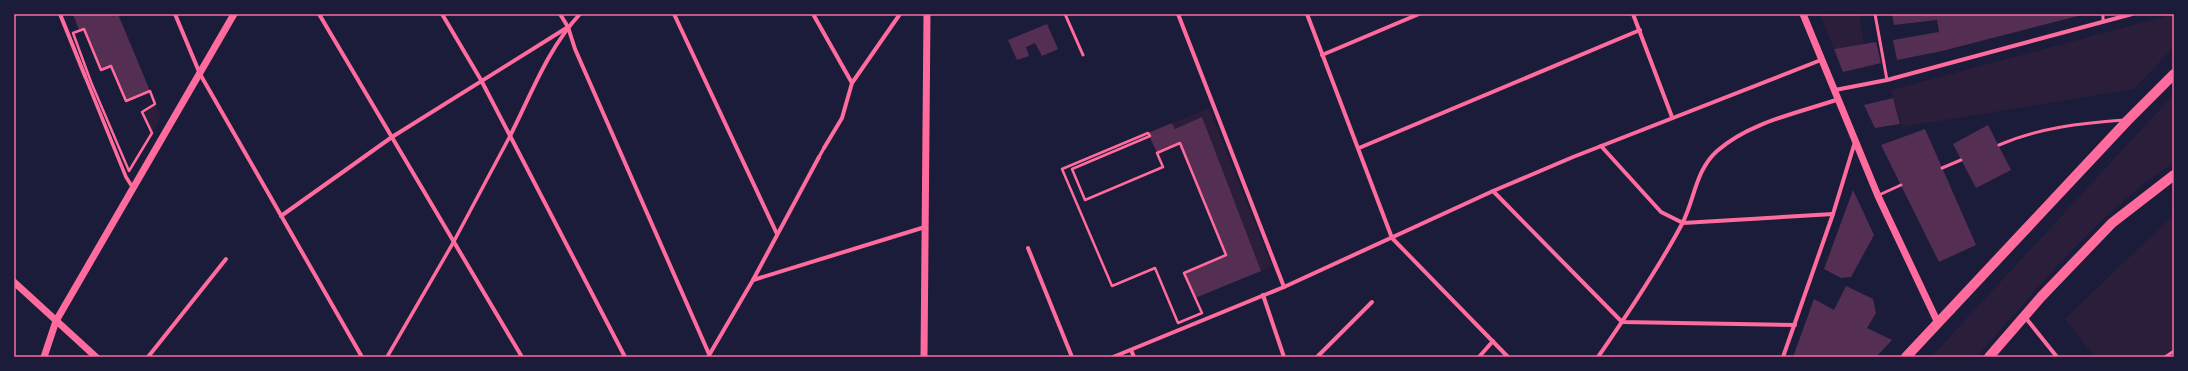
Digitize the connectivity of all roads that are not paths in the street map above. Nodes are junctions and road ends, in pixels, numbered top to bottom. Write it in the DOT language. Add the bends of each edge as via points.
graph roads {
  1 [pos="60,14"];
  2 [pos="175,14"];
  3 [pos="234,14"];
  4 [pos="319,14"];
  5 [pos="442,14"];
  6 [pos="560,14"];
  7 [pos="580,14"];
  8 [pos="674,14"];
  9 [pos="813,14"];
  10 [pos="900,14"];
  11 [pos="927,14"];
  12 [pos="1065,14"];
  13 [pos="1178,14"];
  14 [pos="1307,14"];
  15 [pos="1420,14"];
  16 [pos="1633,14"];
  17 [pos="1803,14"];
  18 [pos="1875,14"];
  19 [pos="2103,14"];
  20 [pos="2132,14"];
  21 [pos="2104,21"];
  22 [pos="568,27"];
  23 [pos="1640,30"];
  24 [pos="1083,55"];
  25 [pos="1322,55"];
  26 [pos="1821,60"];
  27 [pos="200,74"];
  28 [pos="2174,74"];
  29 [pos="85,76"];
  30 [pos="481,80"];
  31 [pos="1887,80"];
  32 [pos="852,83"];
  33 [pos="1836,90"];
  34 [pos="1838,99"];
  35 [pos="1672,117"];
  36 [pos="2128,120"];
  37 [pos="510,136"];
  38 [pos="392,137"];
  39 [pos="1855,139"];
  40 [pos="1999,145"];
  41 [pos="1601,146"];
  42 [pos="824,148"];
  43 [pos="1359,148"];
  44 [pos="819,157"];
  45 [pos="1961,160"];
  46 [pos="1942,168"];
  47 [pos="2174,175"];
  48 [pos="1901,185"];
  49 [pos="134,189"];
  50 [pos="1493,191"];
  51 [pos="1878,196"];
  52 [pos="1834,214"];
  53 [pos="281,216"];
  54 [pos="1682,223"];
  55 [pos="925,227"];
  56 [pos="777,234"];
  57 [pos="1392,238"];
  58 [pos="453,243"];
  59 [pos="1028,248"];
  60 [pos="226,259"];
  61 [pos="753,280"];
  62 [pos="14,282"];
  63 [pos="1284,287"];
  64 [pos="1263,295"];
  65 [pos="1372,302"];
  66 [pos="2025,316"];
  67 [pos="56,321"];
  68 [pos="1622,322"];
  69 [pos="1938,323"];
  70 [pos="1795,325"];
  71 [pos="1492,341"];
  72 [pos="1131,350"];
  73 [pos="2174,351"];
  74 [pos="708,356"];
  75 [pos="44,357"];
  76 [pos="96,357"];
  77 [pos="148,357"];
  78 [pos="362,357"];
  79 [pos="387,357"];
  80 [pos="522,357"];
  81 [pos="625,357"];
  82 [pos="924,357"];
  83 [pos="1072,357"];
  84 [pos="1113,357"];
  85 [pos="1134,357"];
  86 [pos="1284,357"];
  87 [pos="1317,357"];
  88 [pos="1478,357"];
  89 [pos="1508,357"];
  90 [pos="1598,357"];
  91 [pos="1783,357"];
  92 [pos="1906,357"];
  93 [pos="1989,357"];
  94 [pos="2057,357"];
  95 [pos="2165,357"];
  1 -- 29 [label="street"];
  2 -- 27 [label="street"];
  3 -- 27 [label="street"];
  4 -- 38 [label="street"];
  5 -- 30 [label="street"];
  6 -- 22 [label="street"];
  7 -- 22 [label="street"];
  8 -- 56 [label="street"];
  9 -- 32 [label="street"];
  10 -- 32 [label="street"];
  11 -- 55 [label="street"];
  12 -- 24 [label="lane"];
  13 -- 63 [label="street"];
  14 -- 25 [label="street"];
  15 -- 25 [label="street"];
  16 -- 23 [label="street"];
  17 -- 26 [label="street"];
  18 -- 31 [label="lane"];
  19 -- 21 [label="lane"];
  20 -- 21 [label="street"];
  21 -- 31 [label="street"];
  22 -- 30 [label="street"];
  22 -- 37 [label="street"];
  22 -- 74 [label="street" via="575,49"];
  23 -- 35 [label="street"];
  23 -- 43 [label="street"];
  25 -- 43 [label="street"];
  26 -- 33 [label="street"];
  26 -- 35 [label="street"];
  27 -- 49 [label="street"];
  27 -- 53 [label="street"];
  28 -- 36 [label="main road"];
  29 -- 49 [label="street" via="126,177"];
  30 -- 37 [label="street"];
  30 -- 38 [label="street"];
  31 -- 33 [label="street"];
  32 -- 42 [label="street" via="842,118"];
  33 -- 34 [label="street"];
  34 -- 39 [label="street"];
  34 -- 54 [label="street" via="1747,130 1716,152 1699,174"];
  35 -- 41 [label="street"];
  36 -- 40 [label="lane" via="2045,130"];
  36 -- 69 [label="main road"];
  37 -- 58 [label="street"];
  37 -- 81 [label="street"];
  38 -- 53 [label="street"];
  38 -- 58 [label="street"];
  39 -- 51 [label="street"];
  39 -- 52 [label="street"];
  41 -- 50 [label="street"];
  41 -- 54 [label="street" via="1661,212"];
  42 -- 44 [label="street"];
  43 -- 57 [label="street"];
  44 -- 56 [label="street"];
  45 -- 46 [label="lane"];
  47 -- 66 [label="main road" via="2112,223"];
  48 -- 51 [label="lane"];
  49 -- 67 [label="street"];
  50 -- 57 [label="street"];
  50 -- 68 [label="street"];
  51 -- 69 [label="street"];
  52 -- 54 [label="street"];
  52 -- 70 [label="street"];
  53 -- 78 [label="street"];
  54 -- 68 [label="street"];
  55 -- 61 [label="street"];
  55 -- 82 [label="street"];
  56 -- 61 [label="street"];
  57 -- 63 [label="street"];
  57 -- 71 [label="street"];
  58 -- 79 [label="street"];
  58 -- 80 [label="street"];
  59 -- 83 [label="street"];
  60 -- 77 [label="street"];
  61 -- 74 [label="street"];
  62 -- 67 [label="street"];
  63 -- 64 [label="street"];
  64 -- 72 [label="street"];
  64 -- 86 [label="street"];
  65 -- 87 [label="street"];
  66 -- 93 [label="main road"];
  66 -- 94 [label="street"];
  67 -- 75 [label="street"];
  67 -- 76 [label="street"];
  68 -- 70 [label="street"];
  68 -- 90 [label="street"];
  69 -- 92 [label="main road"];
  70 -- 91 [label="street"];
  71 -- 88 [label="street"];
  71 -- 89 [label="street"];
  72 -- 84 [label="street"];
  72 -- 85 [label="street"];
  73 -- 95 [label="lane"];
}
